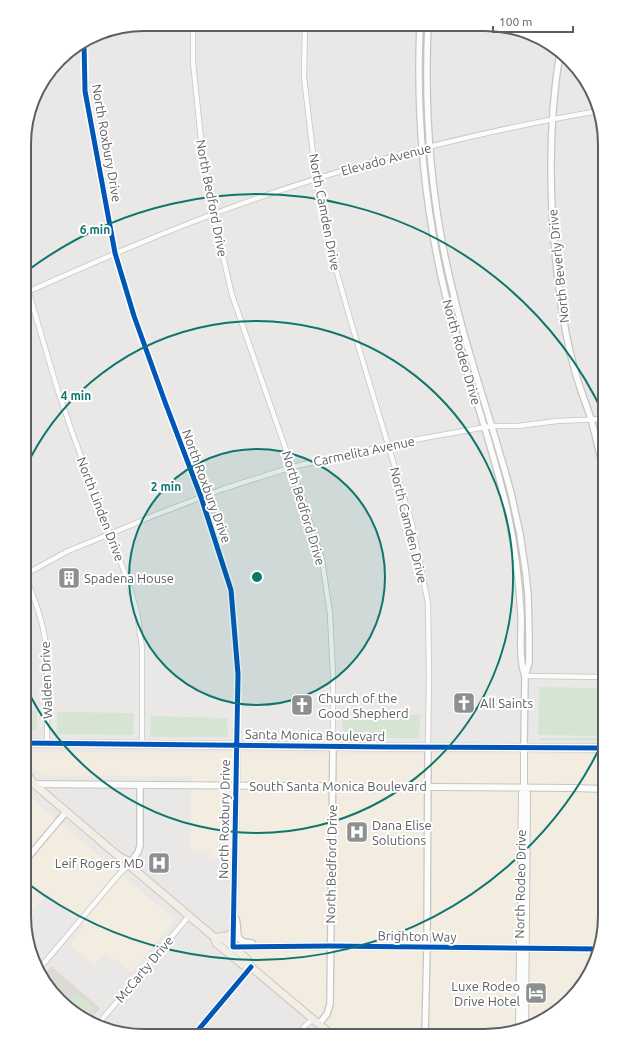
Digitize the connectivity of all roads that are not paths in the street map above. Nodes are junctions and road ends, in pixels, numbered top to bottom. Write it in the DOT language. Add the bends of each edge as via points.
graph roads {
  1 [pos="193,31"];
  2 [pos="306,31"];
  3 [pos="420,31"];
  4 [pos="428,31"];
  5 [pos="84,48"];
  6 [pos="559,59"];
  7 [pos="593,112"];
  8 [pos="552,119"];
  9 [pos="430,147"];
  10 [pos="422,148"];
  11 [pos="316,179"];
  12 [pos="213,214"];
  13 [pos="115,253"];
  14 [pos="31,290"];
  15 [pos="31,307"];
  16 [pos="591,419"];
  17 [pos="598,419"];
  18 [pos="492,426"];
  19 [pos="484,427"];
  20 [pos="389,446"];
  21 [pos="598,446"];
  22 [pos="292,467"];
  23 [pos="201,497"];
  24 [pos="110,534"];
  25 [pos="31,571"];
  26 [pos="31,592"];
  27 [pos="525,676"];
  28 [pos="598,677"];
  29 [pos="31,743"];
  30 [pos="47,744"];
  31 [pos="142,744"];
  32 [pos="237,745"];
  33 [pos="333,746"];
  34 [pos="428,747"];
  35 [pos="524,747"];
  36 [pos="598,748"];
  37 [pos="31,780"];
  38 [pos="31,783"];
  39 [pos="34,784"];
  40 [pos="140,785"];
  41 [pos="236,785"];
  42 [pos="332,786"];
  43 [pos="428,787"];
  44 [pos="524,788"];
  45 [pos="598,789"];
  46 [pos="66,812"];
  47 [pos="31,854"];
  48 [pos="129,865"];
  49 [pos="234,914"];
  50 [pos="189,916"];
  51 [pos="233,934"];
  52 [pos="214,937"];
  53 [pos="282,946"];
  54 [pos="330,946"];
  55 [pos="233,947"];
  56 [pos="427,947"];
  57 [pos="522,949"];
  58 [pos="593,950"];
  59 [pos="43,965"];
  60 [pos="250,967"];
  61 [pos="313,1019"];
  62 [pos="101,1020"];
  63 [pos="525,1021"];
  64 [pos="319,1024"];
  65 [pos="519,1024"];
  66 [pos="199,1029"];
  67 [pos="303,1029"];
  68 [pos="324,1029"];
  69 [pos="425,1029"];
  1 -- 12 [label="street, North Bedford Drive" via="193,62 201,140"];
  2 -- 11 [label="street, North Camden Drive" via="304,77"];
  3 -- 10 [label="street, North Rodeo Drive"];
  4 -- 9 [label="street, North Rodeo Drive"];
  5 -- 13 [label="street, North Roxbury Drive" via="85,91"];
  6 -- 8 [label="street, North Beverly Drive"];
  7 -- 8 [label="street, Elevado Avenue"];
  8 -- 9 [label="street, Elevado Avenue"];
  8 -- 16 [label="street, North Beverly Drive" via="551,208 554,251 565,328 574,368"];
  9 -- 10 [label="street, Elevado Avenue"];
  9 -- 18 [label="street, North Rodeo Drive" via="435,198 458,314"];
  10 -- 11 [label="street, Elevado Avenue"];
  10 -- 19 [label="street, North Rodeo Drive" via="427,199 440,271"];
  11 -- 12 [label="street, Elevado Avenue"];
  11 -- 20 [label="street, North Camden Drive" via="335,266"];
  12 -- 13 [label="street, Elevado Avenue"];
  12 -- 22 [label="street, North Bedford Drive" via="232,295"];
  13 -- 14 [label="street, Elevado Avenue"];
  13 -- 23 [label="street, North Roxbury Drive" via="146,351"];
  15 -- 24 [label="street, North Linden Drive" via="71,429"];
  16 -- 17 [label="street, Carmelita Avenue"];
  16 -- 18 [label="street, Carmelita Avenue"];
  16 -- 21 [label="street, North Beverly Drive"];
  18 -- 19 [label="street, Carmelita Avenue"];
  18 -- 27 [label="street, North Rodeo Drive" via="516,512 523,555 529,635 529,662"];
  19 -- 20 [label="street, Carmelita Avenue"];
  19 -- 27 [label="street, North Rodeo Drive" via="512,535 520,596 521,662"];
  20 -- 22 [label="street, Carmelita Avenue"];
  20 -- 34 [label="street, North Camden Drive" via="412,524 428,603"];
  22 -- 23 [label="street, Carmelita Avenue"];
  22 -- 33 [label="street, North Bedford Drive" via="322,560 329,606 333,675"];
  23 -- 24 [label="street, Carmelita Avenue"];
  23 -- 32 [label="street, North Roxbury Drive" via="231,590 238,674"];
  24 -- 25 [label="street, Carmelita Avenue" via="68,551"];
  24 -- 31 [label="street, North Linden Drive" via="132,595 140,631"];
  26 -- 30 [label="street, Walden Drive" via="46,646"];
  27 -- 28 [label="street"];
  27 -- 35 [label="street, North Rodeo Drive"];
  29 -- 30 [label="main road, Santa Monica Boulevard"];
  30 -- 31 [label="main road, Santa Monica Boulevard"];
  31 -- 32 [label="main road, Santa Monica Boulevard"];
  32 -- 33 [label="main road, Santa Monica Boulevard"];
  32 -- 41 [label="street, North Roxbury Drive"];
  33 -- 34 [label="main road, Santa Monica Boulevard"];
  33 -- 42 [label="street, North Bedford Drive"];
  34 -- 35 [label="main road, Santa Monica Boulevard"];
  34 -- 43 [label="street, North Camden Drive"];
  35 -- 36 [label="main road, Santa Monica Boulevard"];
  35 -- 44 [label="main road, North Rodeo Drive"];
  37 -- 39 [label="main road"];
  38 -- 39 [label="main road"];
  39 -- 40 [label="main road, South Santa Monica Boulevard"];
  39 -- 46 [label="main road"];
  40 -- 41 [label="main road, South Santa Monica Boulevard"];
  40 -- 48 [label="street" via="140,846"];
  41 -- 42 [label="main road, South Santa Monica Boulevard"];
  41 -- 49 [label="street, North Roxbury Drive"];
  42 -- 43 [label="main road, South Santa Monica Boulevard"];
  42 -- 54 [label="street, North Bedford Drive"];
  43 -- 44 [label="main road, South Santa Monica Boulevard"];
  43 -- 56 [label="street, North Camden Drive"];
  44 -- 45 [label="main road, South Santa Monica Boulevard"];
  44 -- 57 [label="main road, North Rodeo Drive"];
  46 -- 47 [label="street"];
  46 -- 48 [label="main road" via="117,855 128,860"];
  48 -- 50 [label="main road"];
  48 -- 59 [label="street"];
  49 -- 51 [label="street, North Roxbury Drive"];
  49 -- 53 [label="street" via="241,941"];
  50 -- 52 [label="main road"];
  50 -- 62 [label="street, McCarty Drive"];
  51 -- 52 [label="main road"];
  51 -- 55 [label="street, North Roxbury Drive"];
  52 -- 55 [label="main road" via="222,938"];
  52 -- 60 [label="main road" via="216,942 241,964"];
  53 -- 54 [label="street, Brighton Way"];
  53 -- 55 [label="street, Brighton Way"];
  54 -- 56 [label="street, Brighton Way"];
  54 -- 64 [label="street, North Bedford Drive" via="330,1004 327,1014"];
  55 -- 60 [label="main road" via="247,959"];
  56 -- 57 [label="street, Brighton Way"];
  56 -- 69 [label="street, North Camden Drive"];
  57 -- 58 [label="street, Brighton Way"];
  57 -- 63 [label="main road, North Rodeo Drive"];
  57 -- 65 [label="main road, North Rodeo Drive"];
  60 -- 61 [label="main road"];
  60 -- 66 [label="street"];
  61 -- 64 [label="main road"];
  61 -- 67 [label="street"];
  64 -- 68 [label="main road"];
}
